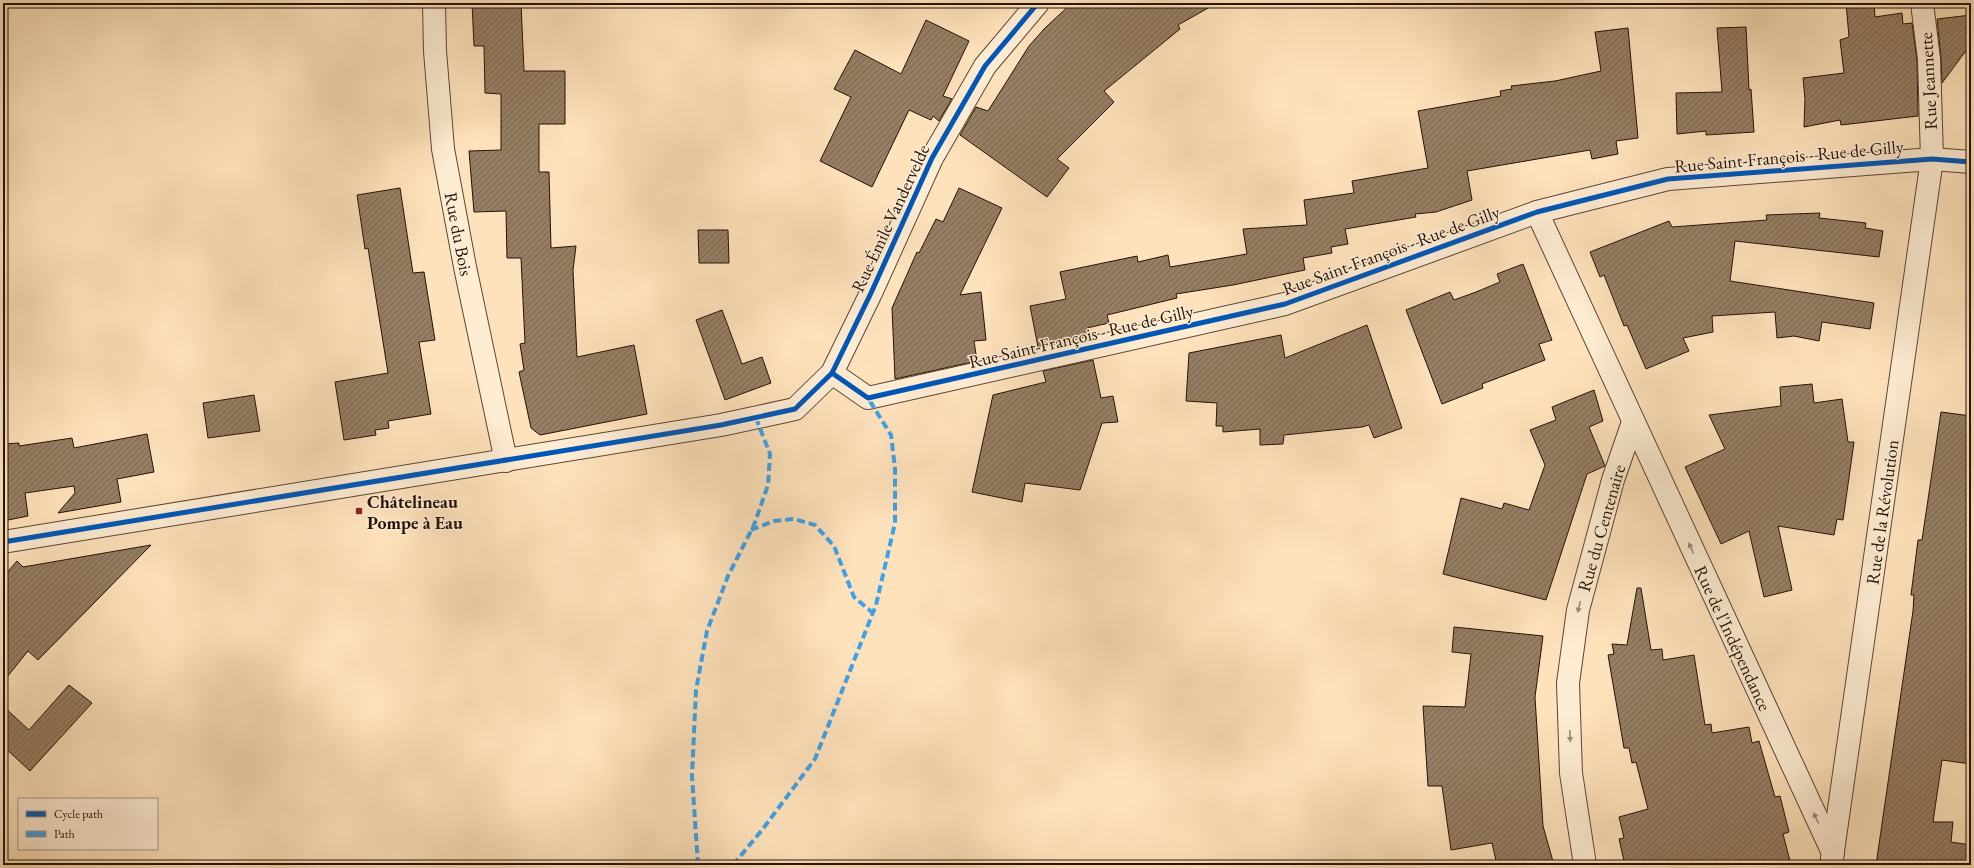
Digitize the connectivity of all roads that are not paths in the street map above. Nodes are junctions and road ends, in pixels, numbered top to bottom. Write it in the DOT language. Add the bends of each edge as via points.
graph roads {
  1 [pos="434,3"];
  2 [pos="1038,3"];
  3 [pos="1922,3"];
  4 [pos="1932,159"];
  5 [pos="1971,162"];
  6 [pos="1537,212"];
  7 [pos="832,373"];
  8 [pos="1633,422"];
  9 [pos="506,461"];
  10 [pos="3,542"];
  11 [pos="1832,859"];
  12 [pos="1585,865"];
  1 -- 9 [label="street, Rue du Bois" via="442,149"];
  2 -- 7 [label="street, Rue Émile Vandervelde" via="985,66 932,158"];
  3 -- 4 [label="street, Rue Jeannette" via="1929,59"];
  4 -- 5 [label="street, Rue Saint-François - Rue de Gilly"];
  4 -- 6 [label="street, Rue Saint-François - Rue de Gilly" via="1668,180"];
  4 -- 11 [label="street, Rue de la Révolution"];
  6 -- 7 [label="street, Rue Saint-François - Rue de Gilly" via="1286,304 868,398"];
  6 -- 8 [label="street"];
  7 -- 9 [label="street" via="795,409 721,425"];
  11 -- 8 [label="street, Rue de l'Indépendance, one-way"];
  8 -- 12 [label="street, Rue du Centenaire, one-way" via="1613,480 1578,610 1568,683 1571,773"];
  9 -- 10 [label="street"];
}
